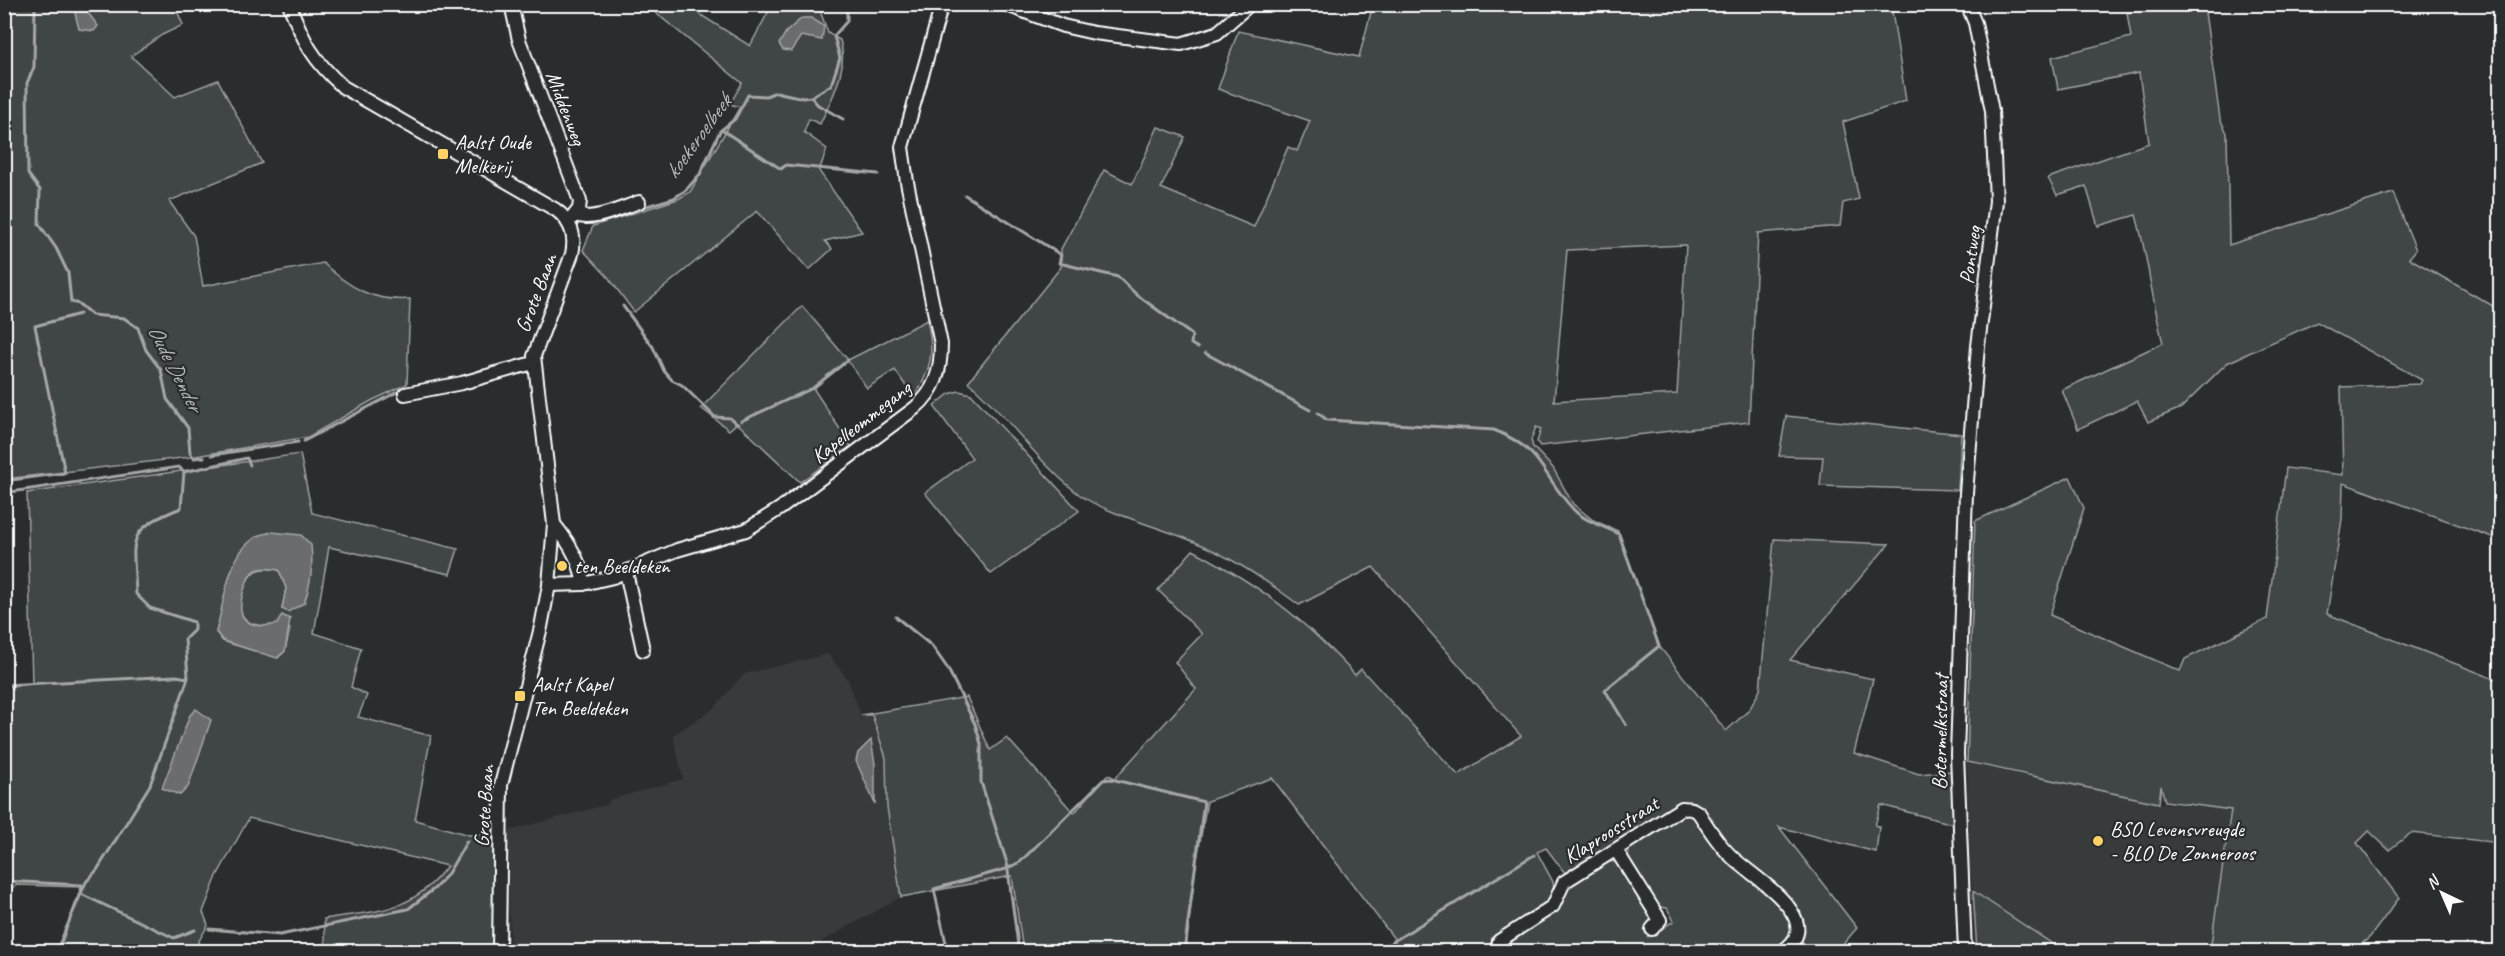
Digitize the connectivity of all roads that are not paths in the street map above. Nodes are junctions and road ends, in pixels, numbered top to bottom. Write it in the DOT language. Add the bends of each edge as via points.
graph roads {
  1 [pos="289,4"];
  2 [pos="511,4"];
  3 [pos="942,4"];
  4 [pos="1004,4"];
  5 [pos="1250,4"];
  6 [pos="1967,4"];
  7 [pos="639,202"];
  8 [pos="572,219"];
  9 [pos="533,363"];
  10 [pos="405,394"];
  11 [pos="1966,514"];
  12 [pos="554,524"];
  13 [pos="626,572"];
  14 [pos="583,584"];
  15 [pos="549,585"];
  16 [pos="643,650"];
  17 [pos="1616,850"];
  18 [pos="1652,929"];
  19 [pos="499,951"];
  20 [pos="1497,951"];
  21 [pos="1781,951"];
  22 [pos="1965,951"];
  1 -- 8 [label="street" via="302,39 319,65 343,87"];
  2 -- 8 [label="street, Middenweg" via="519,40 580,201"];
  3 -- 13 [label="street, Kapelleommegang" via="902,147 941,344 940,371 931,391 915,408 757,524 677,550"];
  4 -- 5 [label="street" via="1056,24 1094,33 1180,44 1217,33"];
  6 -- 11 [label="street, Pontweg" via="1975,23 1992,111 1996,201 1969,436"];
  7 -- 8 [label="street"];
  8 -- 9 [label="street, Grote Baan" via="572,254"];
  9 -- 10 [label="street"];
  9 -- 12 [label="street, Grote Baan"];
  11 -- 22 [label="street, Botermelkstraat" via="1957,754"];
  12 -- 14 [label="street, Grote Baan" via="583,573"];
  12 -- 15 [label="street, Grote Baan"];
  13 -- 14 [label="street, Kapelleommegang"];
  13 -- 16 [label="street"];
  14 -- 15 [label="street, Kapelleommegang"];
  15 -- 19 [label="street, Grote Baan" via="501,785"];
  17 -- 18 [label="street" via="1660,920"];
  17 -- 20 [label="street, Klaproosstraat" via="1564,882 1553,906 1499,941"];
  17 -- 21 [label="street, Klaproosstraat" via="1682,808 1699,813 1732,857 1777,894 1795,918 1798,935 1791,946"];
}
